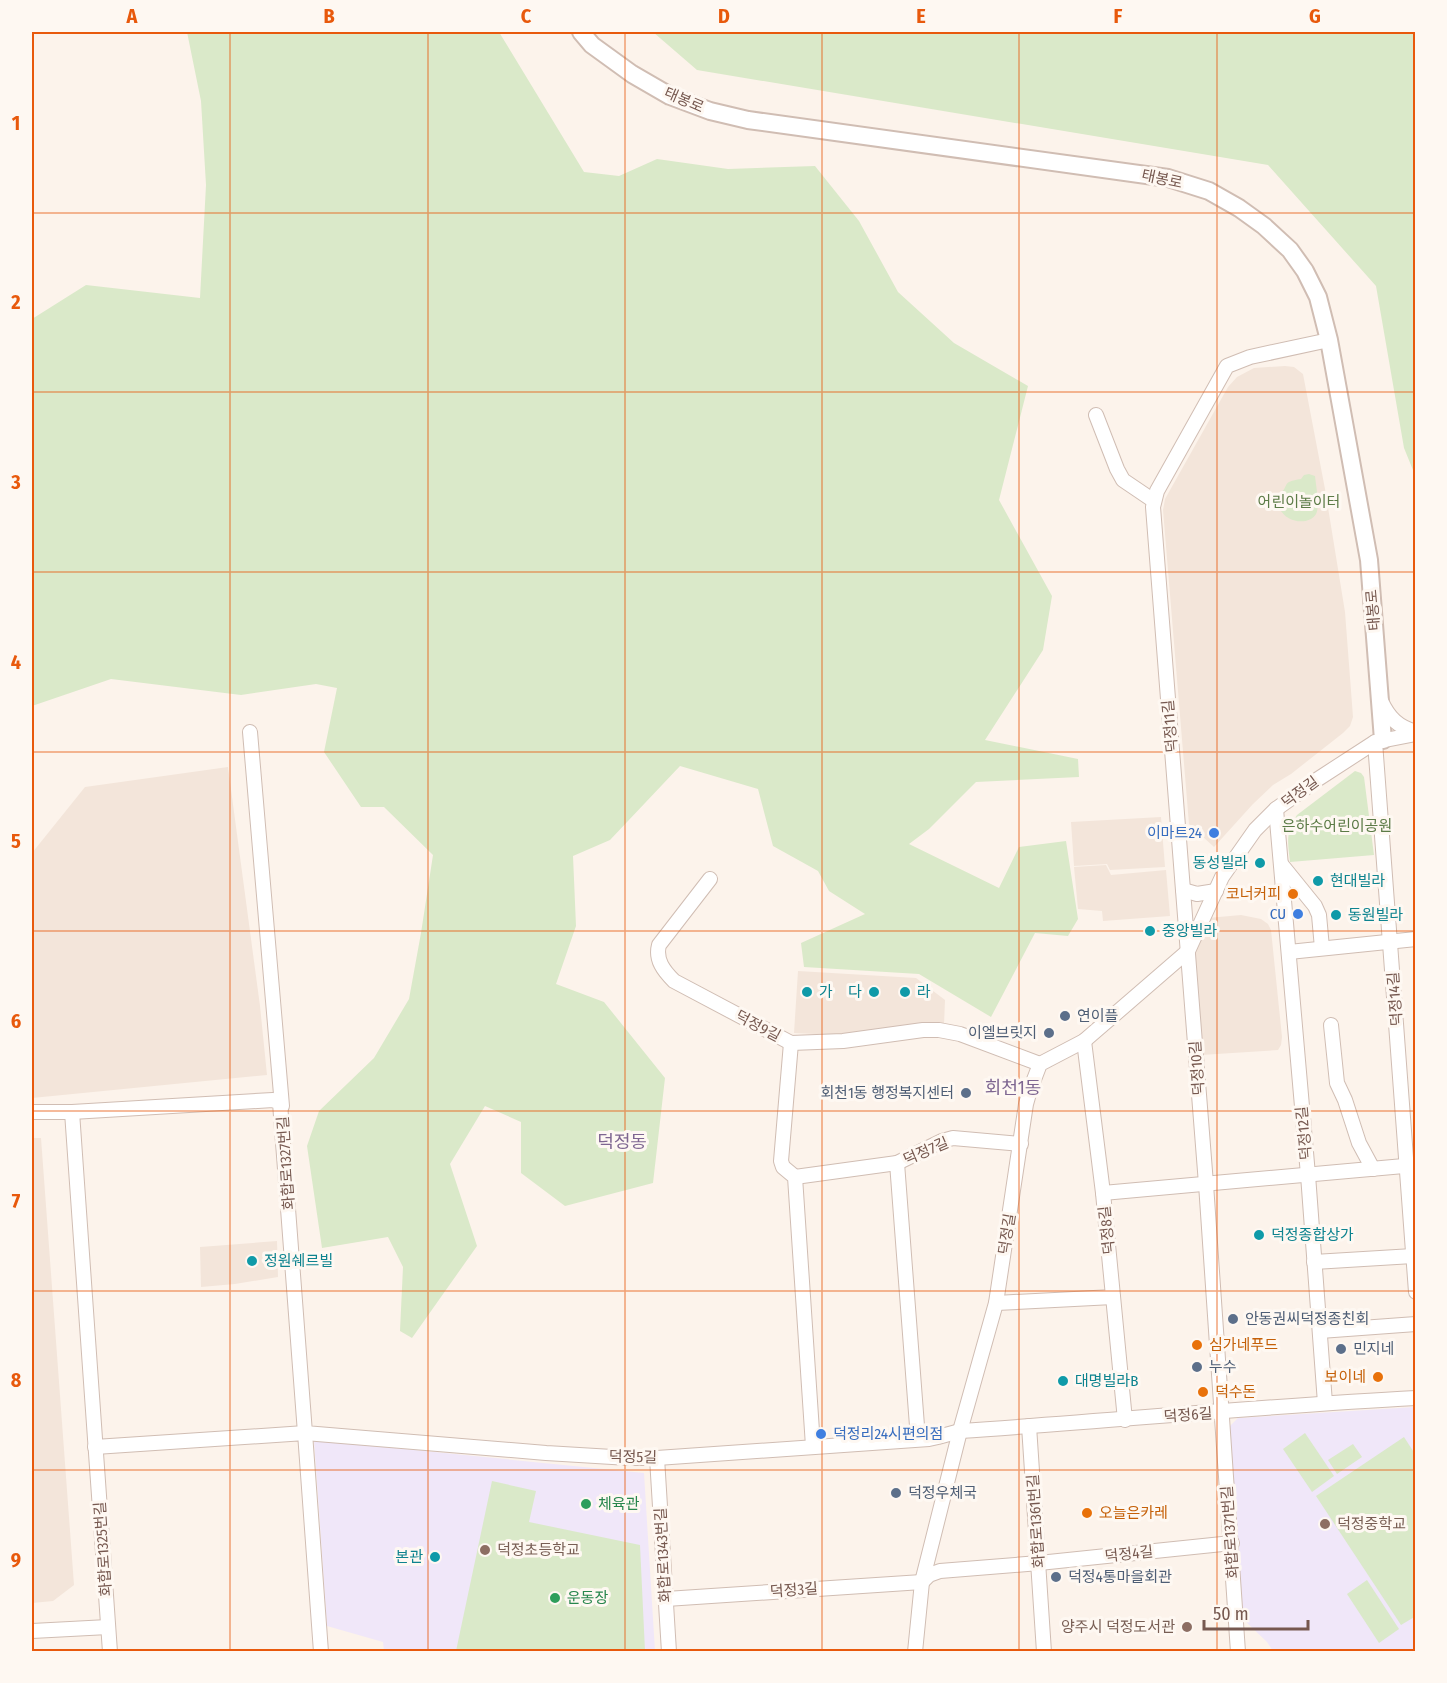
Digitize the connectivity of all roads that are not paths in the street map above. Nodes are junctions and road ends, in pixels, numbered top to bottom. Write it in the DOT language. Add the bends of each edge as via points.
graph roads {
  1 [pos="581,32"];
  2 [pos="1329,340"];
  3 [pos="1096,415"];
  4 [pos="1154,501"];
  5 [pos="1380,699"];
  6 [pos="250,732"];
  7 [pos="1416,733"];
  8 [pos="1379,741"];
  9 [pos="1359,752"];
  10 [pos="1276,809"];
  11 [pos="1281,863"];
  12 [pos="710,879"];
  13 [pos="1183,890"];
  14 [pos="1215,891"];
  15 [pos="1416,939"];
  16 [pos="1390,941"];
  17 [pos="1322,948"];
  18 [pos="1188,951"];
  19 [pos="1289,952"];
  20 [pos="1331,1026"];
  21 [pos="1084,1041"];
  22 [pos="791,1043"];
  23 [pos="1040,1064"];
  24 [pos="282,1106"];
  25 [pos="32,1112"];
  26 [pos="72,1112"];
  27 [pos="1021,1144"];
  28 [pos="897,1163"];
  29 [pos="1411,1166"];
  30 [pos="1373,1169"];
  31 [pos="1308,1175"];
  32 [pos="795,1177"];
  33 [pos="1206,1184"];
  34 [pos="1103,1193"];
  35 [pos="1413,1256"];
  36 [pos="1314,1262"];
  37 [pos="1416,1292"];
  38 [pos="1113,1297"];
  39 [pos="996,1303"];
  40 [pos="1416,1324"];
  41 [pos="1320,1331"];
  42 [pos="1416,1398"];
  43 [pos="1325,1403"];
  44 [pos="1222,1412"];
  45 [pos="1125,1420"];
  46 [pos="1029,1426"];
  47 [pos="960,1431"];
  48 [pos="305,1433"];
  49 [pos="918,1439"];
  50 [pos="813,1446"];
  51 [pos="96,1447"];
  52 [pos="657,1458"];
  53 [pos="1232,1543"];
  54 [pos="1039,1563"];
  55 [pos="922,1582"];
  56 [pos="666,1599"];
  57 [pos="108,1627"];
  58 [pos="32,1631"];
  59 [pos="111,1652"];
  60 [pos="321,1652"];
  61 [pos="669,1652"];
  62 [pos="915,1652"];
  63 [pos="1044,1652"];
  64 [pos="1238,1652"];
  1 -- 2 [label="street, 태봉로" via="592,45 632,74 670,96 710,111 748,120 1168,178 1209,191 1264,226 1290,250 1318,297"];
  2 -- 4 [label="street, 덕정11길" via="1250,357 1227,366"];
  2 -- 5 [label="street, 태봉로" via="1369,560"];
  3 -- 4 [label="street" via="1123,480"];
  4 -- 13 [label="street, 덕정11길"];
  5 -- 7 [label="street, 덕정길" via="1393,721"];
  5 -- 8 [label="street, 태봉로"];
  5 -- 9 [label="street, 태봉로" via="1374,730"];
  6 -- 24 [label="street"];
  7 -- 8 [label="street, 덕정길"];
  8 -- 9 [label="street, 덕정길"];
  8 -- 16 [label="street, 덕정14길"];
  9 -- 10 [label="street, 덕정길"];
  10 -- 11 [label="street, 덕정12길"];
  10 -- 14 [label="street, 덕정길" via="1236,855"];
  11 -- 17 [label="street" via="1315,906"];
  11 -- 19 [label="street, 덕정12길"];
  12 -- 22 [label="street, 덕정9길" via="661,942 657,953 661,965 674,981"];
  13 -- 14 [label="street" via="1197,894"];
  13 -- 18 [label="street, 덕정11길"];
  14 -- 18 [label="street, 덕정길"];
  15 -- 16 [label="street"];
  16 -- 17 [label="street"];
  16 -- 29 [label="street, 덕정14길"];
  17 -- 19 [label="street"];
  18 -- 21 [label="street, 덕정길"];
  18 -- 33 [label="street, 덕정10길"];
  19 -- 31 [label="street, 덕정12길"];
  20 -- 30 [label="street" via="1337,1083"];
  21 -- 23 [label="street, 덕정길"];
  21 -- 34 [label="street, 덕정8길"];
  22 -- 23 [label="street, 덕정9길" via="939,1030"];
  22 -- 32 [label="street" via="780,1161"];
  23 -- 27 [label="street, 덕정길" via="1028,1095"];
  24 -- 26 [label="street, 화합로1327번길" via="273,1100"];
  24 -- 48 [label="street, 화합로1327번길"];
  25 -- 26 [label="street"];
  26 -- 51 [label="street, 화합로1325번길"];
  27 -- 28 [label="street, 덕정7길" via="953,1138"];
  27 -- 39 [label="street, 덕정길"];
  28 -- 32 [label="street, 덕정7길"];
  28 -- 49 [label="street"];
  29 -- 30 [label="street"];
  29 -- 35 [label="street, 덕정14길"];
  30 -- 31 [label="street"];
  31 -- 33 [label="street"];
  31 -- 36 [label="street, 덕정12길"];
  32 -- 50 [label="street"];
  33 -- 34 [label="street"];
  33 -- 44 [label="street, 덕정10길"];
  34 -- 38 [label="street, 덕정8길"];
  35 -- 36 [label="street"];
  35 -- 37 [label="street, 덕정14길"];
  36 -- 41 [label="street, 덕정12길"];
  38 -- 39 [label="street"];
  38 -- 45 [label="street, 덕정8길"];
  39 -- 47 [label="street, 덕정길"];
  40 -- 41 [label="street"];
  41 -- 43 [label="street, 덕정12길"];
  42 -- 43 [label="street, 덕정6길"];
  43 -- 44 [label="street, 덕정6길"];
  44 -- 45 [label="street, 덕정6길"];
  44 -- 53 [label="street, 화합로1371번길"];
  45 -- 46 [label="street, 덕정6길"];
  46 -- 47 [label="street, 덕정6길"];
  46 -- 54 [label="street, 화합로1361번길"];
  47 -- 49 [label="street, 덕정5길"];
  47 -- 55 [label="street, 덕정길"];
  48 -- 51 [label="street"];
  48 -- 52 [label="street, 덕정5길"];
  48 -- 60 [label="street, 화합로1327번길"];
  49 -- 50 [label="street, 덕정5길"];
  50 -- 52 [label="street, 덕정5길"];
  51 -- 57 [label="street, 화합로1325번길"];
  52 -- 56 [label="street, 화합로1343번길"];
  53 -- 54 [label="street, 덕정4길"];
  53 -- 64 [label="street, 화합로1371번길"];
  54 -- 55 [label="street, 덕정4길" via="940,1571"];
  54 -- 63 [label="street, 화합로1361번길"];
  55 -- 56 [label="street, 덕정3길"];
  55 -- 62 [label="street, 덕정길"];
  56 -- 61 [label="street, 화합로1343번길"];
  57 -- 58 [label="street"];
  57 -- 59 [label="street, 화합로1325번길"];
}
